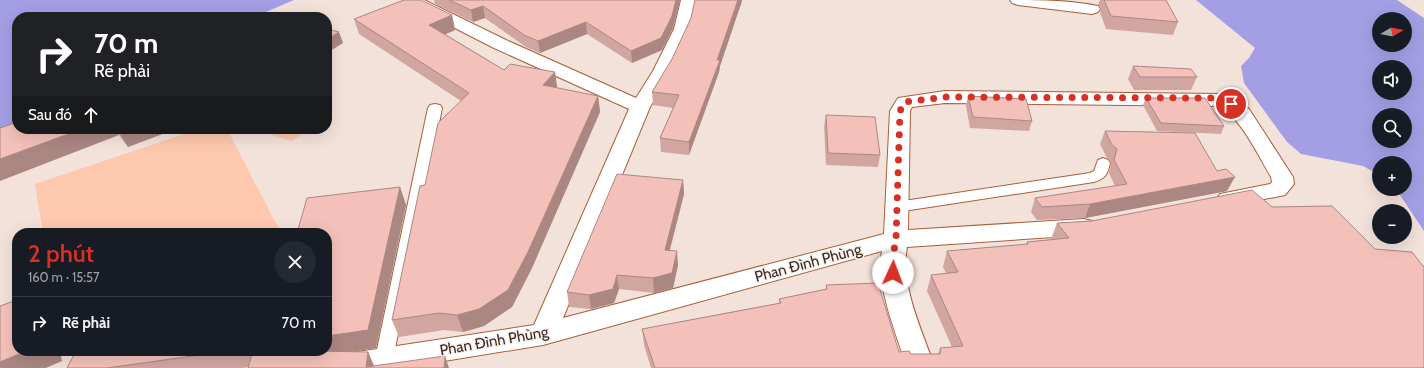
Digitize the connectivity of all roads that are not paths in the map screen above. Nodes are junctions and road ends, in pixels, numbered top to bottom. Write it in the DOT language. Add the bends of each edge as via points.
graph roads {
  1 [pos="412,0"];
  2 [pos="689,0"];
  3 [pos="1018,0"];
  4 [pos="1092,9"];
  5 [pos="640,107"];
  6 [pos="436,108"];
  7 [pos="1103,164"];
  8 [pos="1208,203"];
  9 [pos="897,207"];
  10 [pos="1108,223"];
  11 [pos="896,239"];
  12 [pos="543,334"];
  13 [pos="384,359"];
  14 [pos="331,368"];
  15 [pos="921,368"];
  1 -- 5 [label="street" via="500,44"];
  2 -- 5 [label="street" via="682,29 662,71"];
  3 -- 4 [label="street"];
  5 -- 12 [label="street"];
  6 -- 13 [label="lane"];
  7 -- 9 [label="lane" via="1101,173 1094,177"];
  8 -- 9 [label="street" via="1277,190 1282,184 1282,177 1242,113 1226,101 1216,98 945,97 905,102 900,111"];
  9 -- 11 [label="street"];
  10 -- 11 [label="street, Phan Đình Phùng" via="1084,227"];
  11 -- 12 [label="street, Phan Đình Phùng"];
  11 -- 15 [label="street" via="892,261 894,285"];
  12 -- 13 [label="street, Phan Đình Phùng"];
  13 -- 14 [label="street, Phan Đình Phùng"];
}
